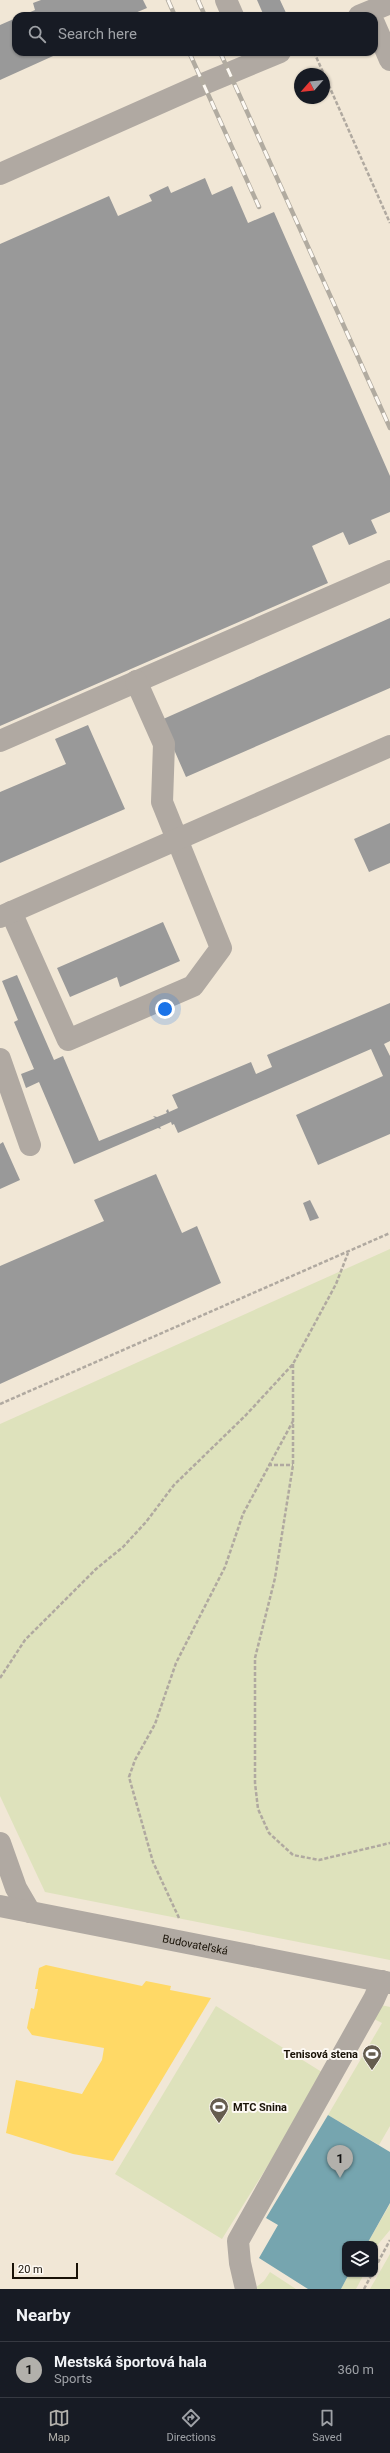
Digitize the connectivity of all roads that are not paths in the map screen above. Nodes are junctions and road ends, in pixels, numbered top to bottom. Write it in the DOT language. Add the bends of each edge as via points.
graph roads {
  1 [pos="226,0"];
  2 [pos="390,3"];
  3 [pos="231,12"];
  4 [pos="370,12"];
  5 [pos="378,34"];
  6 [pos="251,58"];
  7 [pos="390,60"];
  8 [pos="0,174"];
  9 [pos="390,571"];
  10 [pos="136,681"];
  11 [pos="0,741"];
  12 [pos="390,746"];
  13 [pos="176,839"];
  14 [pos="6,915"];
  15 [pos="0,1059"];
  16 [pos="30,1145"];
  17 [pos="0,1843"];
  18 [pos="0,1906"];
  19 [pos="30,1912"];
  20 [pos="386,1982"];
  21 [pos="246,2289"];
  1 -- 3 [label="street"];
  2 -- 4 [label="street"];
  5 -- 7 [label="street"];
  6 -- 8 [label="street" via="196,86"];
  9 -- 10 [label="street"];
  10 -- 11 [label="street"];
  10 -- 13 [label="street" via="164,744 162,802"];
  12 -- 13 [label="street"];
  13 -- 14 [label="street"];
  13 -- 14 [label="street" via="221,948 193,986 68,1040"];
  15 -- 16 [label="street"];
  17 -- 19 [label="street" via="16,1888"];
  18 -- 19 [label="street, Budovateľská"];
  19 -- 20 [label="street, Budovateľská"];
  20 -- 21 [label="street" via="238,2241"];
}
